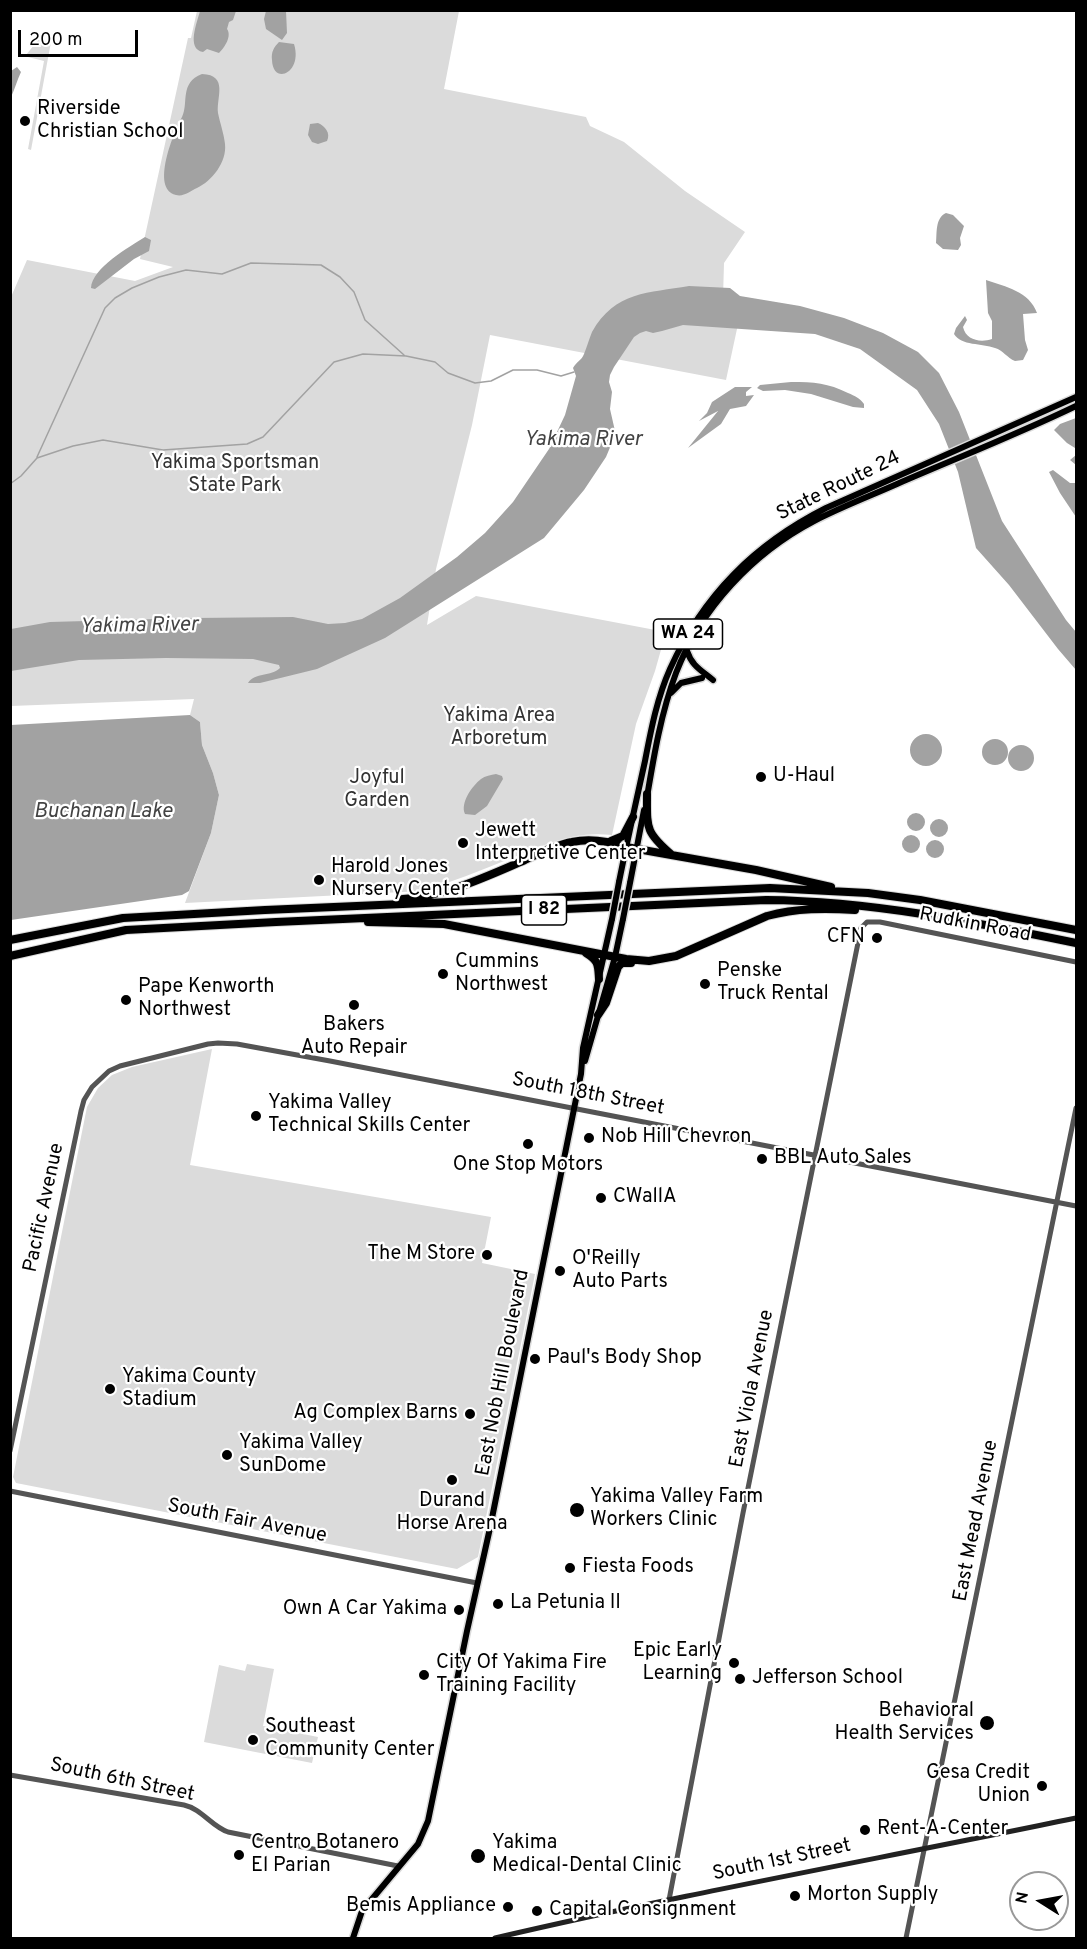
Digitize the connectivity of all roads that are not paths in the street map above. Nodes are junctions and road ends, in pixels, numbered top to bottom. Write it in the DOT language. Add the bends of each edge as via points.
graph roads {
  1 [pos="1077,397"];
  2 [pos="1077,406"];
  3 [pos="856,498"];
  4 [pos="687,651"];
  5 [pos="702,678"];
  6 [pos="712,680"];
  7 [pos="669,696"];
  8 [pos="647,794"];
  9 [pos="633,817"];
  10 [pos="609,842"];
  11 [pos="626,847"];
  12 [pos="638,849"];
  13 [pos="674,855"];
  14 [pos="868,893"];
  15 [pos="265,910"];
  16 [pos="276,921"];
  17 [pos="965,921"];
  18 [pos="867,922"];
  19 [pos="1077,930"];
  20 [pos="10,940"];
  21 [pos="1077,943"];
  22 [pos="582,951"];
  23 [pos="604,955"];
  24 [pos="10,956"];
  25 [pos="615,957"];
  26 [pos="649,961"];
  27 [pos="1077,962"];
  28 [pos="599,979"];
  29 [pos="598,1015"];
  30 [pos="580,1074"];
  31 [pos="98,1081"];
  32 [pos="574,1108"];
  33 [pos="1077,1108"];
  34 [pos="815,1156"];
  35 [pos="1058,1202"];
  36 [pos="1077,1206"];
  37 [pos="10,1451"];
  38 [pos="10,1491"];
  39 [pos="477,1583"];
  40 [pos="10,1775"];
  41 [pos="1077,1818"];
  42 [pos="925,1849"];
  43 [pos="398,1866"];
  44 [pos="669,1900"];
  45 [pos="353,1938"];
  46 [pos="495,1938"];
  47 [pos="906,1938"];
  1 -- 3 [label="main road, State Route 24 / WA 24"];
  2 -- 3 [label="main road, State Route 24 / WA 24"];
  3 -- 4 [label="main road, State Route 24 / WA 24" via="799,529 755,562 717,602"];
  3 -- 9 [label="main road, State Route 24 / WA 24" via="802,520 769,542 737,569 708,603 679,649 663,687"];
  4 -- 6 [label="main road" via="696,668"];
  4 -- 7 [label="main road, State Route 24 / WA 24"];
  5 -- 7 [label="main road" via="681,683"];
  7 -- 8 [label="main road, State Route 24 / WA 24"];
  8 -- 12 [label="main road, State Route 24 / WA 24"];
  8 -- 13 [label="highway, WA 24" via="651,835"];
  9 -- 10 [label="highway, WA 24" via="622,836"];
  9 -- 11 [label="main road, State Route 24 / WA 24"];
  10 -- 11 [label="highway"];
  10 -- 15 [label="highway" via="571,842 452,890 423,897"];
  11 -- 12 [label="highway"];
  11 -- 23 [label="main road, East Nob Hill Boulevard / WA 24, bridge"];
  12 -- 13 [label="highway"];
  12 -- 25 [label="main road, East Nob Hill Boulevard / WA 24, bridge"];
  13 -- 14 [label="highway, WA 24"];
  14 -- 15 [label="highway, I 82" via="770,888"];
  14 -- 19 [label="highway, I 82"];
  15 -- 20 [label="highway, I 82" via="123,918"];
  16 -- 17 [label="highway, I 82" via="766,900 878,907"];
  16 -- 22 [label="highway" via="444,924"];
  16 -- 24 [label="highway, I 82" via="126,930"];
  17 -- 21 [label="highway, I 82"];
  17 -- 26 [label="highway" via="818,907 767,916 676,956"];
  18 -- 27 [label="street, Rudkin Road"];
  18 -- 34 [label="street, East Viola Avenue" via="859,932"];
  22 -- 23 [label="highway"];
  22 -- 28 [label="highway" via="596,961"];
  23 -- 25 [label="highway"];
  23 -- 28 [label="main road, East Nob Hill Boulevard"];
  25 -- 26 [label="highway"];
  25 -- 29 [label="main road, East Nob Hill Boulevard"];
  26 -- 29 [label="highway" via="622,963 618,967"];
  28 -- 30 [label="main road, East Nob Hill Boulevard"];
  29 -- 30 [label="main road, East Nob Hill Boulevard"];
  30 -- 32 [label="main road, East Nob Hill Boulevard"];
  31 -- 32 [label="street, South 18th Street" via="126,1064 208,1044 232,1043"];
  31 -- 37 [label="street, Pacific Avenue" via="81,1112"];
  32 -- 34 [label="street, South 18th Street"];
  32 -- 39 [label="main road, East Nob Hill Boulevard"];
  33 -- 35 [label="street, East Mead Avenue"];
  34 -- 35 [label="street, South 18th Street"];
  34 -- 44 [label="street, East Viola Avenue"];
  35 -- 36 [label="street, South 18th Street"];
  35 -- 42 [label="street, East Mead Avenue"];
  38 -- 39 [label="street, South Fair Avenue"];
  39 -- 43 [label="main road, East Nob Hill Boulevard" via="428,1821 422,1839"];
  40 -- 43 [label="street, South 6th Street" via="193,1807 228,1833"];
  41 -- 42 [label="main road, South 1st Street"];
  42 -- 44 [label="main road, South 1st Street"];
  42 -- 47 [label="street, East Mead Avenue"];
  43 -- 45 [label="main road, East Nob Hill Boulevard" via="362,1911"];
  44 -- 46 [label="main road, South 1st Street"];
}
